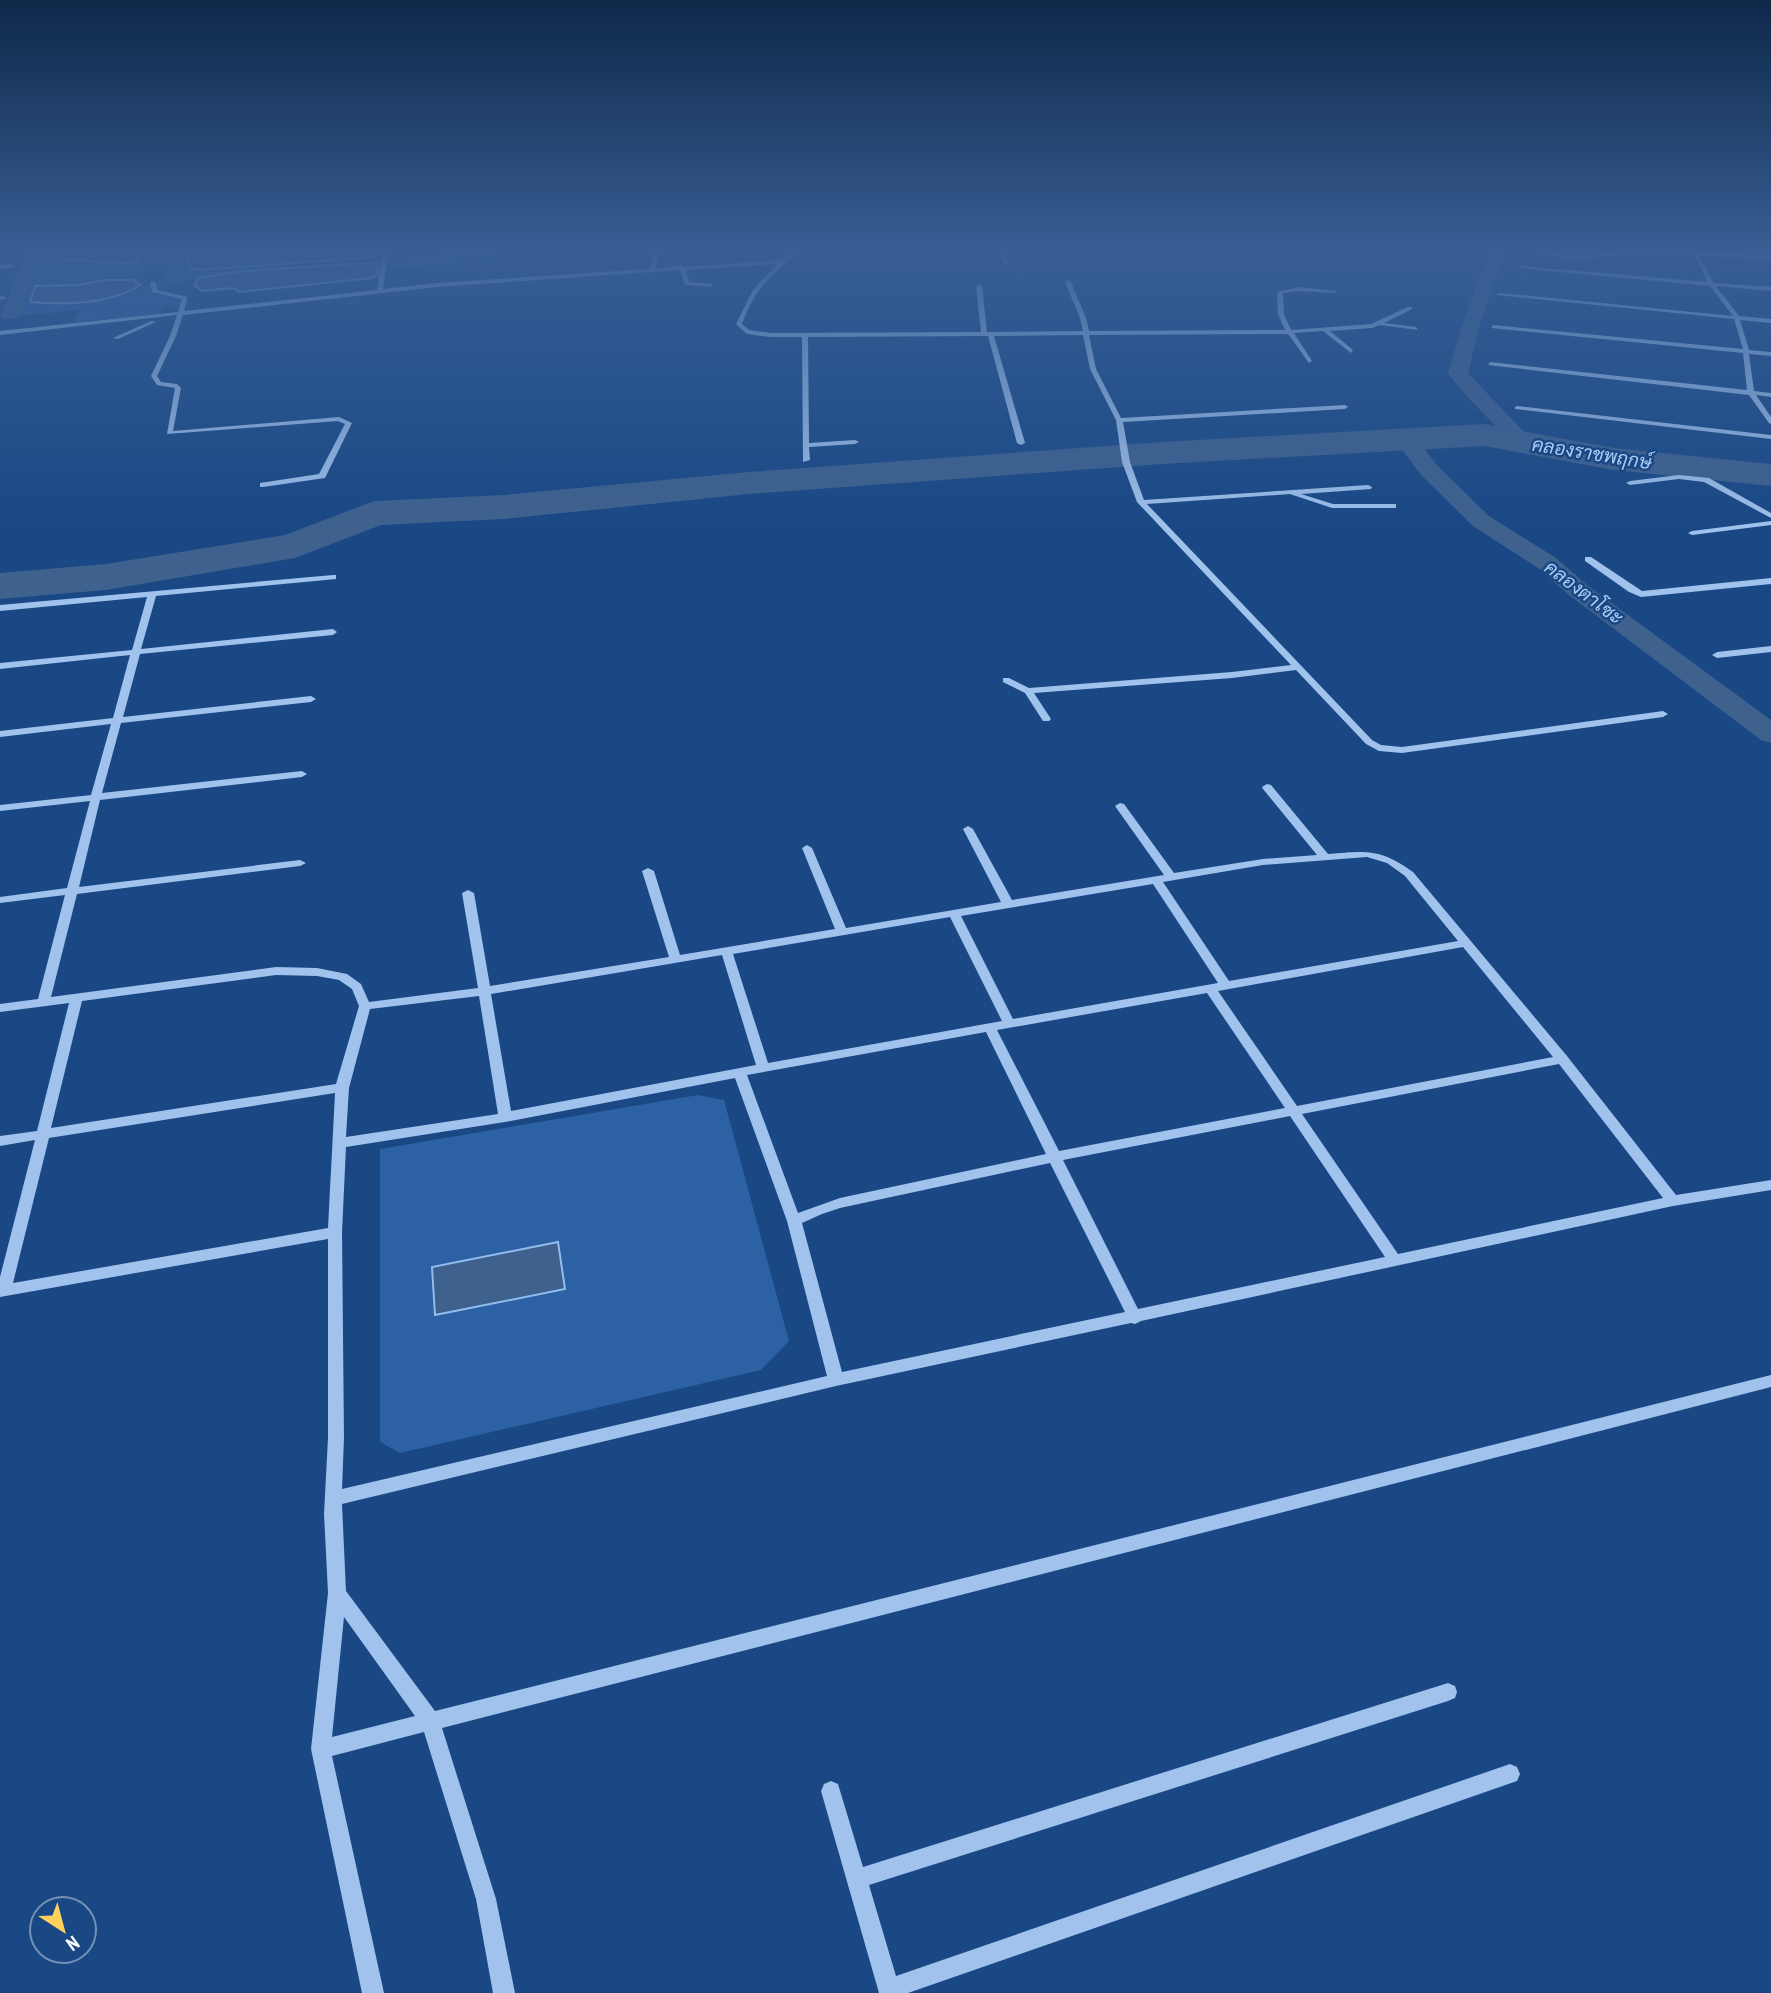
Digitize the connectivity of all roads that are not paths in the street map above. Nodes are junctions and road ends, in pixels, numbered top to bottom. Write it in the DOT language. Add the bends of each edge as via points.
graph roads {
  1 [pos="169,344"];
  2 [pos="805,344"];
  3 [pos="991,344"];
  4 [pos="1087,344"];
  5 [pos="1300,344"];
  6 [pos="1342,344"];
  7 [pos="1658,344"];
  8 [pos="1743,344"];
  9 [pos="1351,351"];
  10 [pos="1745,353"];
  11 [pos="1771,354"];
  12 [pos="1309,361"];
  13 [pos="1490,364"];
  14 [pos="1751,393"];
  15 [pos="1771,395"];
  16 [pos="1345,407"];
  17 [pos="1517,408"];
  18 [pos="1118,419"];
  19 [pos="1771,422"];
  20 [pos="1771,438"];
  21 [pos="855,442"];
  22 [pos="1021,443"];
  23 [pos="806,445"];
  24 [pos="806,460"];
  25 [pos="1630,483"];
  26 [pos="263,485"];
  27 [pos="1368,487"];
  28 [pos="1291,493"];
  29 [pos="1141,502"];
  30 [pos="1393,506"];
  31 [pos="1771,516"];
  32 [pos="1771,523"];
  33 [pos="1692,533"];
  34 [pos="1588,559"];
  35 [pos="332,577"];
  36 [pos="1771,581"];
  37 [pos="152,594"];
  38 [pos="0,608"];
  39 [pos="333,632"];
  40 [pos="1771,649"];
  41 [pos="136,652"];
  42 [pos="1717,655"];
  43 [pos="0,666"];
  44 [pos="1298,667"];
  45 [pos="1006,680"];
  46 [pos="1028,691"];
  47 [pos="311,699"];
  48 [pos="1663,714"];
  49 [pos="1046,719"];
  50 [pos="117,721"];
  51 [pos="0,734"];
  52 [pos="302,774"];
  53 [pos="1267,787"];
  54 [pos="96,796"];
  55 [pos="1120,806"];
  56 [pos="0,808"];
  57 [pos="968,829"];
  58 [pos="807,848"];
  59 [pos="1324,856"];
  60 [pos="300,863"];
  61 [pos="648,871"];
  62 [pos="1171,877"];
  63 [pos="1156,880"];
  64 [pos="73,890"];
  65 [pos="468,894"];
  66 [pos="0,900"];
  67 [pos="1008,904"];
  68 [pos="954,913"];
  69 [pos="842,931"];
  70 [pos="1466,943"];
  71 [pos="726,950"];
  72 [pos="675,958"];
  73 [pos="1226,986"];
  74 [pos="1211,989"];
  75 [pos="485,991"];
  76 [pos="77,997"];
  77 [pos="44,1001"];
  78 [pos="365,1006"];
  79 [pos="0,1008"];
  80 [pos="1010,1025"];
  81 [pos="990,1028"];
  82 [pos="1562,1059"];
  83 [pos="763,1068"];
  84 [pos="740,1073"];
  85 [pos="342,1088"];
  86 [pos="1293,1111"];
  87 [pos="505,1117"];
  88 [pos="43,1136"];
  89 [pos="0,1141"];
  90 [pos="340,1143"];
  91 [pos="1054,1157"];
  92 [pos="1771,1185"];
  93 [pos="1673,1201"];
  94 [pos="794,1221"];
  95 [pos="335,1232"];
  96 [pos="1395,1261"];
  97 [pos="2,1291"];
  98 [pos="1135,1318"];
  99 [pos="836,1381"];
  100 [pos="1771,1381"];
  101 [pos="335,1498"];
  102 [pos="337,1593"];
  103 [pos="1448,1692"];
  104 [pos="430,1720"];
  105 [pos="321,1749"];
  106 [pos="1510,1774"];
  107 [pos="831,1791"];
  108 [pos="857,1879"];
  109 [pos="889,1991"];
  110 [pos="373,1993"];
  111 [pos="503,1993"];
  1 -- 26 [label="street" via="154,376 159,384 178,388 169,433 339,419 349,423 322,476"];
  2 -- 23 [label="street"];
  3 -- 22 [label="street"];
  4 -- 18 [label="street" via="1093,369"];
  5 -- 12 [label="street"];
  6 -- 9 [label="street"];
  7 -- 10 [label="street"];
  8 -- 10 [label="street"];
  10 -- 11 [label="street"];
  10 -- 14 [label="street"];
  13 -- 14 [label="street"];
  14 -- 15 [label="street"];
  14 -- 19 [label="street"];
  16 -- 18 [label="street"];
  17 -- 20 [label="street"];
  18 -- 29 [label="street" via="1124,457"];
  21 -- 23 [label="street"];
  23 -- 24 [label="street"];
  25 -- 31 [label="street" via="1679,477 1706,480"];
  27 -- 28 [label="street"];
  28 -- 29 [label="street"];
  28 -- 30 [label="street" via="1332,506"];
  29 -- 44 [label="street"];
  32 -- 33 [label="street"];
  34 -- 36 [label="street" via="1641,594"];
  35 -- 37 [label="street"];
  37 -- 38 [label="street"];
  37 -- 41 [label="street"];
  39 -- 41 [label="street"];
  40 -- 42 [label="street"];
  41 -- 43 [label="street"];
  41 -- 50 [label="street"];
  44 -- 46 [label="street"];
  44 -- 48 [label="street" via="1379,748 1402,750"];
  45 -- 46 [label="street"];
  46 -- 49 [label="street"];
  47 -- 50 [label="street"];
  50 -- 51 [label="street"];
  50 -- 54 [label="street"];
  52 -- 54 [label="street"];
  53 -- 59 [label="street"];
  54 -- 56 [label="street"];
  54 -- 64 [label="street"];
  55 -- 62 [label="street"];
  57 -- 67 [label="street"];
  58 -- 69 [label="street"];
  59 -- 62 [label="street"];
  59 -- 70 [label="street" via="1368,854 1391,861 1409,874"];
  60 -- 64 [label="street"];
  61 -- 72 [label="street"];
  62 -- 63 [label="street"];
  63 -- 67 [label="street"];
  63 -- 73 [label="street"];
  64 -- 66 [label="street"];
  64 -- 77 [label="street"];
  65 -- 75 [label="street"];
  67 -- 68 [label="street"];
  68 -- 69 [label="street"];
  68 -- 80 [label="street"];
  69 -- 71 [label="street"];
  70 -- 73 [label="street"];
  70 -- 82 [label="street"];
  71 -- 72 [label="street"];
  71 -- 83 [label="street"];
  72 -- 75 [label="street"];
  73 -- 74 [label="street"];
  74 -- 80 [label="street"];
  74 -- 86 [label="street"];
  75 -- 78 [label="street"];
  75 -- 87 [label="street"];
  76 -- 77 [label="street"];
  76 -- 78 [label="street" via="276,971 317,972 343,977 357,987"];
  76 -- 88 [label="street"];
  77 -- 79 [label="street"];
  78 -- 85 [label="street"];
  80 -- 81 [label="street"];
  81 -- 83 [label="street"];
  81 -- 91 [label="street"];
  82 -- 86 [label="street"];
  82 -- 93 [label="street"];
  83 -- 84 [label="street"];
  84 -- 87 [label="street"];
  84 -- 94 [label="street"];
  85 -- 88 [label="street"];
  85 -- 90 [label="street"];
  86 -- 91 [label="street"];
  86 -- 96 [label="street"];
  87 -- 90 [label="street"];
  88 -- 89 [label="street"];
  88 -- 97 [label="street"];
  90 -- 95 [label="street"];
  91 -- 94 [label="street" via="840,1203"];
  91 -- 98 [label="street"];
  92 -- 93 [label="street"];
  93 -- 96 [label="street"];
  94 -- 99 [label="street"];
  95 -- 97 [label="street"];
  95 -- 101 [label="street"];
  96 -- 98 [label="street"];
  98 -- 99 [label="street"];
  99 -- 101 [label="street"];
  100 -- 104 [label="street"];
  101 -- 102 [label="street"];
  102 -- 104 [label="street"];
  102 -- 105 [label="street"];
  103 -- 108 [label="street"];
  104 -- 105 [label="street"];
  104 -- 111 [label="street" via="486,1899"];
  105 -- 110 [label="street"];
  106 -- 109 [label="street"];
  107 -- 108 [label="street"];
  108 -- 109 [label="street"];
}
